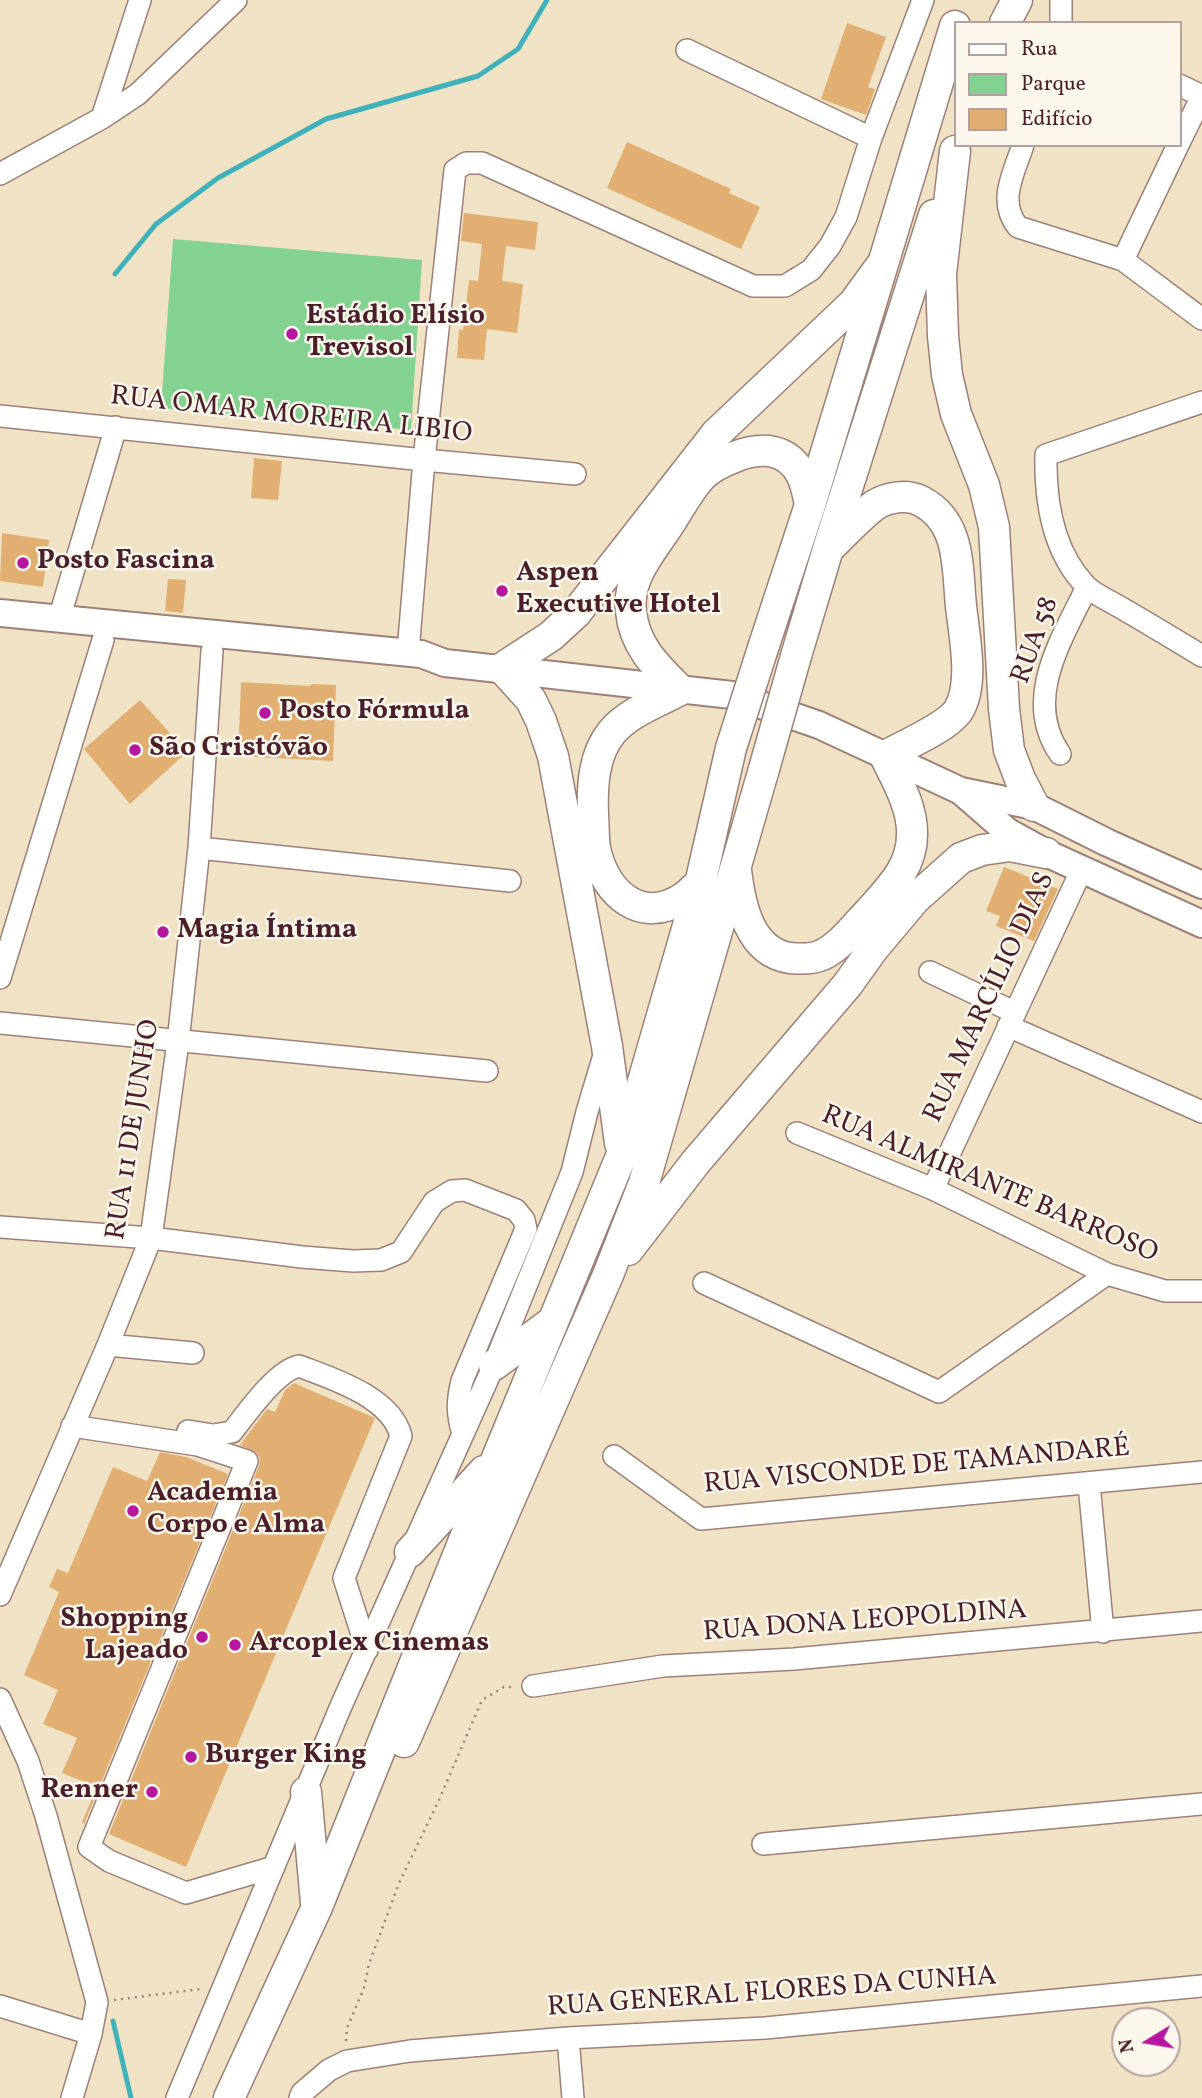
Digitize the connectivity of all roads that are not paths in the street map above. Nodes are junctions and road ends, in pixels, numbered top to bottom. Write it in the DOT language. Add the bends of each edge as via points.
graph roads {
  1 [pos="140,0"];
  2 [pos="236,0"];
  3 [pos="923,0"];
  4 [pos="963,0"];
  5 [pos="1003,0"];
  6 [pos="1017,0"];
  7 [pos="1060,0"];
  8 [pos="957,21"];
  9 [pos="996,21"];
  10 [pos="1006,21"];
  11 [pos="1061,21"];
  12 [pos="954,31"];
  13 [pos="687,50"];
  14 [pos="1181,86"];
  15 [pos="1202,96"];
  16 [pos="102,118"];
  17 [pos="872,138"];
  18 [pos="1181,140"];
  19 [pos="1022,147"];
  20 [pos="1178,147"];
  21 [pos="956,148"];
  22 [pos="0,174"];
  23 [pos="1123,260"];
  24 [pos="883,263"];
  25 [pos="1202,319"];
  26 [pos="1202,402"];
  27 [pos="0,416"];
  28 [pos="116,427"];
  29 [pos="424,460"];
  30 [pos="575,474"];
  31 [pos="810,505"];
  32 [pos="828,549"];
  33 [pos="1087,587"];
  34 [pos="0,613"];
  35 [pos="59,618"];
  36 [pos="0,630"];
  37 [pos="103,640"];
  38 [pos="212,651"];
  39 [pos="408,652"];
  40 [pos="1202,656"];
  41 [pos="445,663"];
  42 [pos="502,668"];
  43 [pos="680,690"];
  44 [pos="1060,754"];
  45 [pos="885,755"];
  46 [pos="961,791"];
  47 [pos="1034,806"];
  48 [pos="199,848"];
  49 [pos="1046,853"];
  50 [pos="1140,857"];
  51 [pos="736,863"];
  52 [pos="1082,869"];
  53 [pos="510,881"];
  54 [pos="700,884"];
  55 [pos="1202,885"];
  56 [pos="1198,921"];
  57 [pos="930,972"];
  58 [pos="0,978"];
  59 [pos="1011,1019"];
  60 [pos="0,1023"];
  61 [pos="178,1041"];
  62 [pos="607,1046"];
  63 [pos="487,1072"];
  64 [pos="1202,1111"];
  65 [pos="797,1133"];
  66 [pos="622,1154"];
  67 [pos="933,1189"];
  68 [pos="0,1227"];
  69 [pos="151,1238"];
  70 [pos="1107,1273"];
  71 [pos="608,1275"];
  72 [pos="704,1283"];
  73 [pos="1202,1291"];
  74 [pos="553,1322"];
  75 [pos="108,1345"];
  76 [pos="192,1353"];
  77 [pos="494,1365"];
  78 [pos="75,1420"];
  79 [pos="463,1434"];
  80 [pos="614,1456"];
  81 [pos="497,1458"];
  82 [pos="1202,1472"];
  83 [pos="1089,1484"];
  84 [pos="410,1552"];
  85 [pos="1,1591"];
  86 [pos="1202,1622"];
  87 [pos="1103,1632"];
  88 [pos="367,1650"];
  89 [pos="533,1686"];
  90 [pos="0,1699"];
  91 [pos="306,1792"];
  92 [pos="1202,1804"];
  93 [pos="763,1844"];
  94 [pos="274,1867"];
  95 [pos="317,1907"];
  96 [pos="1202,1986"];
  97 [pos="0,2006"];
  98 [pos="91,2034"];
  99 [pos="568,2038"];
  100 [pos="72,2098"];
  101 [pos="177,2098"];
  102 [pos="229,2098"];
  103 [pos="248,2098"];
  104 [pos="300,2098"];
  105 [pos="573,2098"];
  1 -- 16 [label="street"];
  2 -- 16 [label="street" via="138,94"];
  3 -- 17 [label="street"];
  4 -- 8 [label="highway"];
  5 -- 9 [label="highway"];
  6 -- 10 [label="highway"];
  7 -- 11 [label="street"];
  12 -- 24 [label="highway"];
  13 -- 17 [label="street"];
  14 -- 15 [label="street"];
  15 -- 18 [label="street"];
  16 -- 22 [label="street"];
  17 -- 29 [label="street" via="846,217 830,246 811,270 785,286 753,286 482,163 466,163 455,170"];
  19 -- 23 [label="street" via="1007,197 1010,216 1018,226"];
  20 -- 23 [label="street"];
  21 -- 32 [label="highway"];
  21 -- 47 [label="highway" via="941,274 947,375 994,527 1009,750"];
  23 -- 25 [label="street"];
  24 -- 31 [label="highway"];
  24 -- 42 [label="highway" via="853,304 716,434 576,612 551,636"];
  26 -- 33 [label="street" via="1046,455 1045,486 1055,531"];
  27 -- 28 [label="street, RUA OMAR MOREIRA LIBIO"];
  28 -- 29 [label="street, RUA OMAR MOREIRA LIBIO"];
  28 -- 35 [label="street"];
  29 -- 30 [label="street, RUA OMAR MOREIRA LIBIO"];
  29 -- 39 [label="street"];
  31 -- 43 [label="highway" via="802,475 792,462 769,450 721,462 701,477 638,572 630,597 641,645"];
  31 -- 54 [label="highway, bridge" via="731,748"];
  32 -- 45 [label="highway" via="875,505 907,496 941,516 952,537 967,670 965,691 958,711 946,722"];
  32 -- 51 [label="highway, bridge"];
  33 -- 40 [label="street"];
  33 -- 44 [label="street, RUA 58" via="1044,690 1044,716"];
  34 -- 35 [label="main road"];
  35 -- 39 [label="main road"];
  36 -- 37 [label="main road"];
  37 -- 38 [label="main road"];
  37 -- 58 [label="street"];
  38 -- 41 [label="main road" via="409,670"];
  38 -- 48 [label="street, RUA 11 DE JUNHO"];
  39 -- 41 [label="main road"];
  41 -- 42 [label="main road"];
  42 -- 43 [label="main road"];
  42 -- 62 [label="highway" via="531,700 553,756"];
  43 -- 45 [label="main road" via="732,695 819,725"];
  43 -- 54 [label="highway" via="629,717 601,750 592,794 595,849 612,889 641,907 670,904"];
  45 -- 46 [label="main road"];
  45 -- 51 [label="highway" via="906,801 912,835 908,860 899,879 838,945 820,956 797,959 783,957 756,938 739,893"];
  46 -- 47 [label="main road"];
  46 -- 49 [label="main road" via="1008,832"];
  47 -- 50 [label="main road"];
  48 -- 53 [label="street"];
  48 -- 61 [label="street, RUA 11 DE JUNHO"];
  49 -- 52 [label="main road"];
  49 -- 71 [label="highway" via="1010,846 982,850 961,858 915,899"];
  50 -- 52 [label="main road" via="1096,856 1086,860"];
  50 -- 55 [label="main road"];
  51 -- 71 [label="highway" via="644,1183"];
  52 -- 56 [label="main road"];
  52 -- 59 [label="street, RUA MARCÍLIO DIAS"];
  54 -- 66 [label="highway"];
  57 -- 59 [label="street"];
  59 -- 64 [label="street"];
  59 -- 67 [label="street, RUA MARCÍLIO DIAS"];
  60 -- 61 [label="street"];
  61 -- 63 [label="street"];
  61 -- 69 [label="street, RUA 11 DE JUNHO"];
  62 -- 66 [label="highway"];
  62 -- 77 [label="street" via="572,1172"];
  65 -- 67 [label="street, RUA ALMIRANTE BARROSO"];
  66 -- 74 [label="highway"];
  67 -- 70 [label="street, RUA ALMIRANTE BARROSO"];
  68 -- 69 [label="street"];
  69 -- 75 [label="street, RUA 11 DE JUNHO"];
  69 -- 79 [label="street" via="302,1257 381,1260 401,1252 433,1202 452,1191 465,1189 516,1209 526,1229 463,1381 457,1401"];
  70 -- 72 [label="street" via="939,1392"];
  70 -- 73 [label="street, RUA ALMIRANTE BARROSO" via="1165,1291"];
  71 -- 103 [label="highway"];
  74 -- 77 [label="highway"];
  74 -- 81 [label="highway"];
  75 -- 76 [label="street"];
  75 -- 78 [label="street, RUA 11 DE JUNHO"];
  77 -- 79 [label="street"];
  78 -- 85 [label="street, RUA 11 DE JUNHO"];
  78 -- 88 [label="street" via="213,1435 232,1432 262,1393 290,1368 299,1366 351,1386 388,1412 401,1436 344,1578"];
  78 -- 94 [label="street" via="198,1445 247,1461 89,1847 109,1861 186,1893"];
  79 -- 84 [label="street"];
  80 -- 83 [label="street, RUA VISCONDE DE TAMANDARÉ" via="701,1519"];
  81 -- 84 [label="highway"];
  81 -- 95 [label="highway"];
  82 -- 83 [label="street, RUA VISCONDE DE TAMANDARÉ"];
  83 -- 87 [label="street"];
  84 -- 88 [label="street"];
  86 -- 87 [label="street, RUA DONA LEOPOLDINA"];
  87 -- 89 [label="street, RUA DONA LEOPOLDINA" via="663,1666"];
  88 -- 91 [label="street"];
  90 -- 98 [label="street" via="43,1805 97,2002"];
  91 -- 94 [label="street"];
  91 -- 95 [label="highway"];
  92 -- 93 [label="street"];
  94 -- 101 [label="street"];
  95 -- 102 [label="highway"];
  96 -- 99 [label="street, RUA GENERAL FLORES DA CUNHA" via="765,2028"];
  97 -- 98 [label="street"];
  98 -- 100 [label="street"];
  99 -- 104 [label="street, RUA GENERAL FLORES DA CUNHA" via="347,2061 329,2070"];
  99 -- 105 [label="street"];
}
